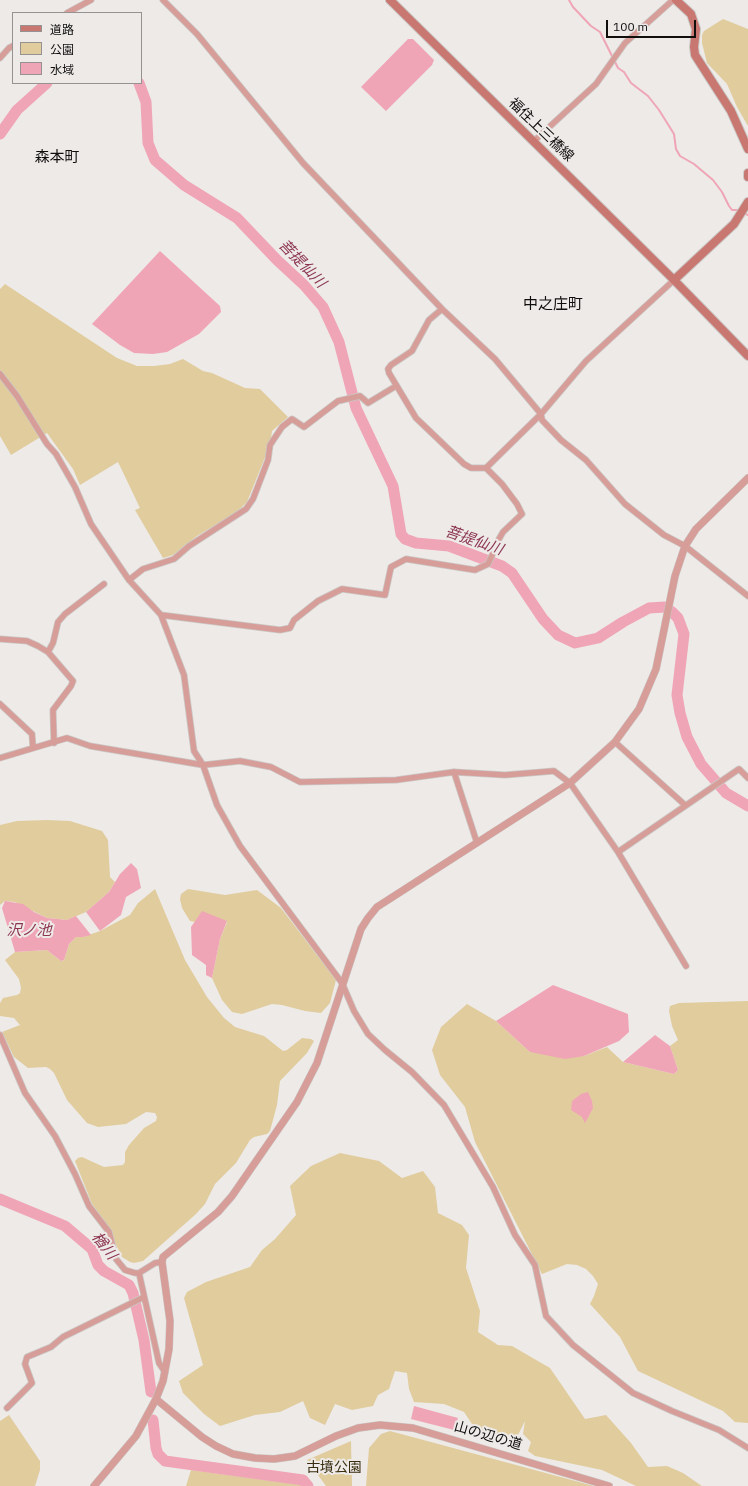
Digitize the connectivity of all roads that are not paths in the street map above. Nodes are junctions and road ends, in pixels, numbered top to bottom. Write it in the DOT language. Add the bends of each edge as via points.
graph roads {
  1 [pos="91,0"];
  2 [pos="163,0"];
  3 [pos="390,0"];
  4 [pos="673,0"];
  5 [pos="676,0"];
  6 [pos="69,12"];
  7 [pos="12,46"];
  8 [pos="0,58"];
  9 [pos="534,141"];
  10 [pos="748,149"];
  11 [pos="748,173"];
  12 [pos="748,177"];
  13 [pos="748,202"];
  14 [pos="674,280"];
  15 [pos="442,309"];
  16 [pos="748,356"];
  17 [pos="0,374"];
  18 [pos="396,386"];
  19 [pos="541,414"];
  20 [pos="486,468"];
  21 [pos="748,478"];
  22 [pos="686,546"];
  23 [pos="129,580"];
  24 [pos="104,584"];
  25 [pos="748,596"];
  26 [pos="161,615"];
  27 [pos="0,639"];
  28 [pos="48,652"];
  29 [pos="0,704"];
  30 [pos="616,742"];
  31 [pos="54,743"];
  32 [pos="33,748"];
  33 [pos="0,758"];
  34 [pos="203,765"];
  35 [pos="454,772"];
  36 [pos="748,778"];
  37 [pos="570,783"];
  38 [pos="685,805"];
  39 [pos="477,843"];
  40 [pos="618,852"];
  41 [pos="686,966"];
  42 [pos="342,984"];
  43 [pos="0,1035"];
  44 [pos="162,1262"];
  45 [pos="139,1272"];
  46 [pos="144,1297"];
  47 [pos="165,1372"];
  48 [pos="156,1399"];
  49 [pos="7,1408"];
  50 [pos="748,1448"];
  51 [pos="94,1486"];
  52 [pos="610,1486"];
  1 -- 6 [label="street"];
  2 -- 15 [label="street" via="197,34 303,163"];
  3 -- 9 [label="main road, 福住上三橋線"];
  4 -- 9 [label="street" via="625,43 596,84"];
  5 -- 10 [label="main road" via="693,18 696,29 695,55 724,100"];
  7 -- 8 [label="street"];
  9 -- 14 [label="main road, 福住上三橋線"];
  11 -- 12 [label="main road"];
  13 -- 14 [label="main road" via="734,224"];
  14 -- 16 [label="main road, 福住上三橋線"];
  14 -- 19 [label="street" via="586,362"];
  15 -- 18 [label="street" via="429,320 412,351 388,369"];
  15 -- 19 [label="street" via="495,359"];
  17 -- 23 [label="street" via="56,454 75,487 91,524"];
  18 -- 20 [label="street" via="416,418 464,464 471,468"];
  18 -- 23 [label="street" via="368,403 360,396 338,401 304,427 292,419 282,427 270,444 268,460 253,499 246,509 189,546 174,559 143,568"];
  19 -- 20 [label="street"];
  19 -- 22 [label="street" via="542,420 561,440 586,460 624,504 664,535"];
  20 -- 26 [label="street" via="502,484 522,514 503,532 488,564 475,570 406,559 391,567 385,595 342,589 318,600 294,620 290,628 280,630"];
  21 -- 22 [label="street" via="696,529"];
  22 -- 25 [label="street"];
  22 -- 30 [label="street" via="675,576 656,669 639,709"];
  23 -- 26 [label="street"];
  24 -- 28 [label="street" via="58,622"];
  26 -- 34 [label="street" via="184,675 194,751"];
  27 -- 28 [label="street" via="27,641"];
  28 -- 31 [label="street" via="73,681 53,710"];
  29 -- 32 [label="street" via="32,734"];
  30 -- 37 [label="street"];
  30 -- 38 [label="street"];
  31 -- 32 [label="street"];
  31 -- 34 [label="street" via="67,738 90,746"];
  32 -- 33 [label="street"];
  34 -- 35 [label="street" via="240,762 271,767 300,782 396,780"];
  34 -- 42 [label="street" via="217,805 240,846"];
  35 -- 37 [label="street" via="506,774 554,771"];
  35 -- 39 [label="street"];
  36 -- 38 [label="street" via="739,769"];
  37 -- 39 [label="street"];
  37 -- 40 [label="street"];
  38 -- 40 [label="street"];
  39 -- 42 [label="street" via="377,908 361,929"];
  40 -- 41 [label="street"];
  42 -- 44 [label="street" via="317,1063 297,1102 232,1196 218,1212 169,1251"];
  42 -- 50 [label="street" via="368,1034 412,1072 444,1105 493,1187 515,1235 535,1265 546,1316 550,1322 573,1345 634,1393 719,1430"];
  43 -- 45 [label="street" via="25,1093 55,1136 89,1206 108,1232 116,1259 129,1272"];
  44 -- 45 [label="street"];
  44 -- 47 [label="street" via="170,1321"];
  45 -- 46 [label="street"];
  46 -- 47 [label="street" via="158,1363"];
  46 -- 49 [label="street" via="63,1337 46,1349 26,1356 25,1364 32,1383"];
  47 -- 48 [label="street"];
  48 -- 51 [label="street" via="136,1436"];
  48 -- 52 [label="street, 山の辺の道" via="202,1437 234,1454 274,1459 295,1456 336,1436 358,1428 380,1425 413,1428"];
}
